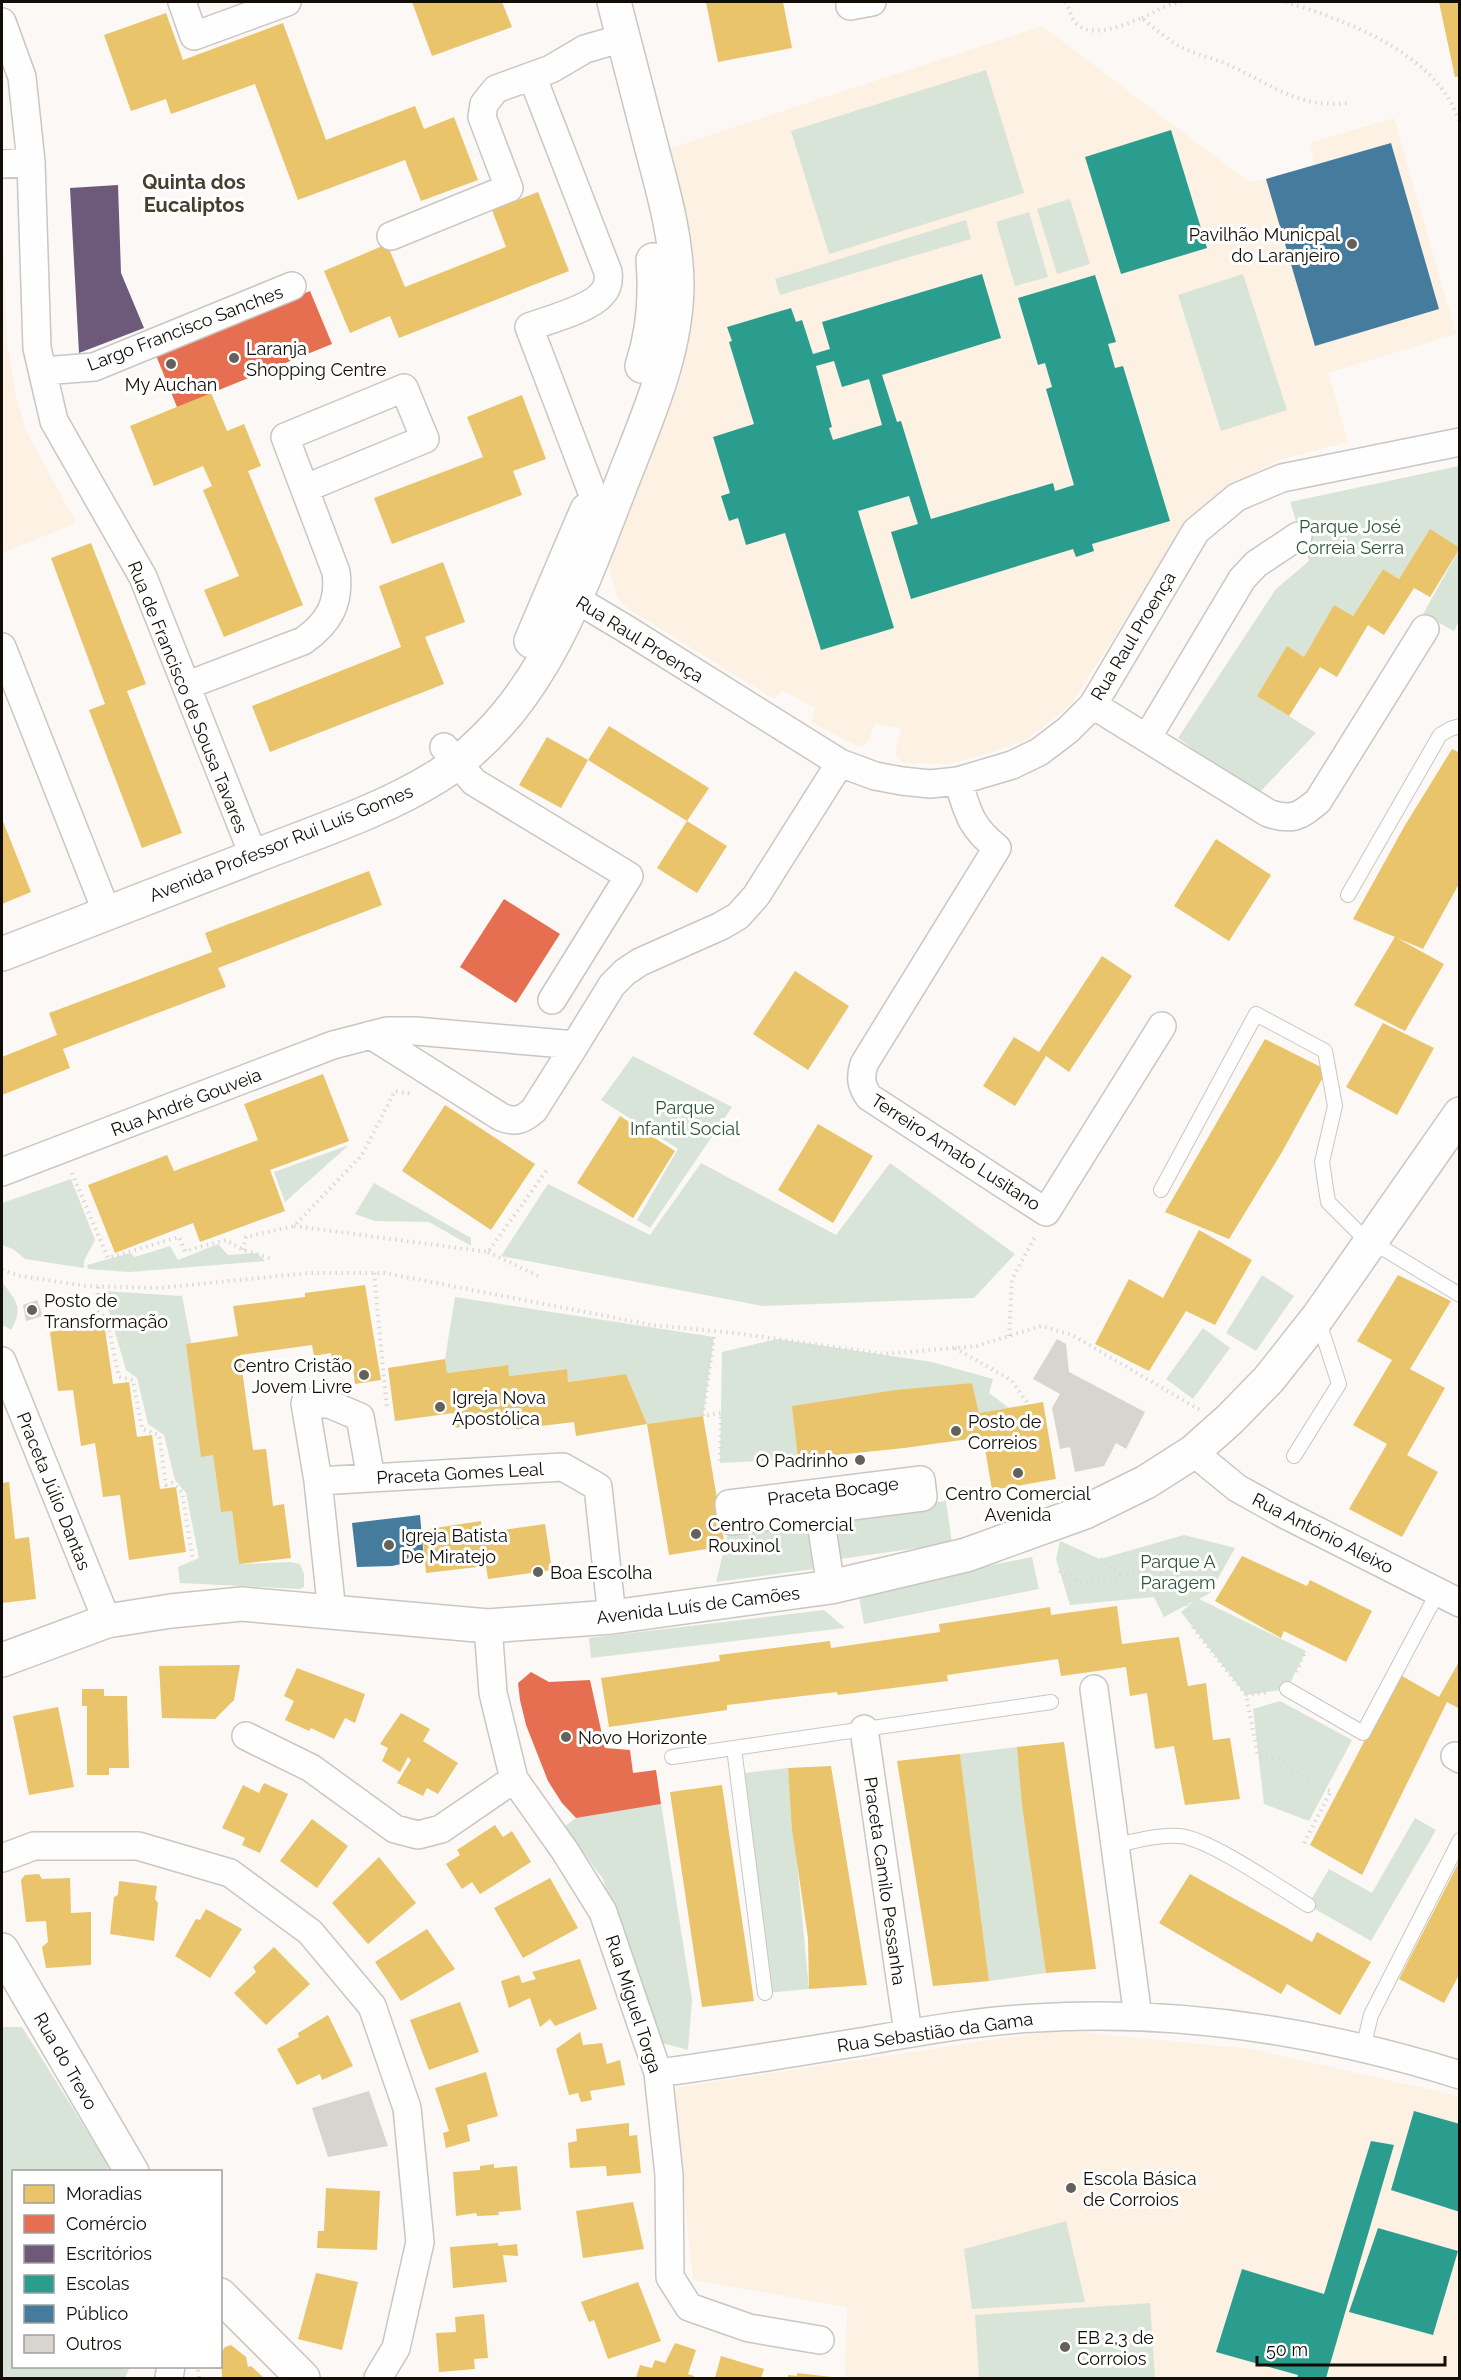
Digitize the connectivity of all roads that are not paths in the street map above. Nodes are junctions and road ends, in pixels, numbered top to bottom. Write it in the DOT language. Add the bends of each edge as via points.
graph roads {
  1 [pos="182,2"];
  2 [pos="286,2"];
  3 [pos="592,2"];
  4 [pos="614,2"];
  5 [pos="850,2"];
  6 [pos="872,2"];
  7 [pos="2,22"];
  8 [pos="613,40"];
  9 [pos="532,76"];
  10 [pos="31,162"];
  11 [pos="2,164"];
  12 [pos="391,236"];
  13 [pos="292,286"];
  14 [pos="43,371"];
  15 [pos="1460,442"];
  16 [pos="306,488"];
  17 [pos="593,495"];
  18 [pos="1299,536"];
  19 [pos="566,593"];
  20 [pos="1425,628"];
  21 [pos="2,646"];
  22 [pos="188,685"];
  23 [pos="1093,705"];
  24 [pos="1460,726"];
  25 [pos="1147,738"];
  26 [pos="450,754"];
  27 [pos="840,763"];
  28 [pos="958,781"];
  29 [pos="249,846"];
  30 [pos="1348,896"];
  31 [pos="103,903"];
  32 [pos="2,930"];
  33 [pos="2,954"];
  34 [pos="552,999"];
  35 [pos="1162,1026"];
  36 [pos="371,1035"];
  37 [pos="574,1045"];
  38 [pos="1460,1114"];
  39 [pos="2,1172"];
  40 [pos="1161,1190"];
  41 [pos="1371,1242"];
  42 [pos="1460,1295"];
  43 [pos="1318,1317"];
  44 [pos="2,1361"];
  45 [pos="1193,1452"];
  46 [pos="1294,1456"];
  47 [pos="371,1478"];
  48 [pos="318,1481"];
  49 [pos="819,1510"];
  50 [pos="831,1587"];
  51 [pos="1449,1597"];
  52 [pos="332,1612"];
  53 [pos="612,1617"];
  54 [pos="107,1621"];
  55 [pos="488,1626"];
  56 [pos="2,1660"];
  57 [pos="1094,1689"];
  58 [pos="1287,1689"];
  59 [pos="1051,1702"];
  60 [pos="864,1729"];
  61 [pos="246,1736"];
  62 [pos="734,1748"];
  63 [pos="672,1757"];
  64 [pos="514,1779"];
  65 [pos="1460,1840"];
  66 [pos="1116,1845"];
  67 [pos="2,1858"];
  68 [pos="1308,1905"];
  69 [pos="2,1950"];
  70 [pos="765,1993"];
  71 [pos="1138,2017"];
  72 [pos="908,2033"];
  73 [pos="1363,2048"];
  74 [pos="658,2073"];
  75 [pos="1460,2076"];
  76 [pos="131,2170"];
  77 [pos="222,2297"];
  78 [pos="820,2340"];
  79 [pos="303,2379"];
  80 [pos="378,2379"];
  1 -- 2 [label="street" via="194,36"];
  3 -- 8 [label="street, Avenida Professor Rui Luís Gomes"];
  4 -- 8 [label="street, Avenida Professor Rui Luís Gomes"];
  5 -- 6 [label="street" via="850,6"];
  7 -- 10 [label="street, Rua de Francisco de Sousa Tavares" via="22,77"];
  8 -- 9 [label="street"];
  8 -- 17 [label="street, Avenida Professor Rui Luís Gomes" via="651,241 654,282 644,363"];
  8 -- 19 [label="street, Avenida Professor Rui Luís Gomes" via="666,205 677,283 675,323 663,372"];
  9 -- 12 [label="street" via="496,89 484,104 482,117 509,189"];
  9 -- 17 [label="street" via="608,272 609,282 594,302 529,327"];
  10 -- 11 [label="street"];
  10 -- 14 [label="street, Rua de Francisco de Sousa Tavares" via="38,348"];
  13 -- 14 [label="street, Largo Francisco Sanches" via="94,367"];
  14 -- 22 [label="street, Rua de Francisco de Sousa Tavares" via="54,421 144,577"];
  15 -- 23 [label="street, Rua Raul Proença" via="1282,478 1237,497 1196,531"];
  16 -- 16 [label="street" via="425,439 404,388 285,437"];
  16 -- 22 [label="street" via="336,572 338,586 330,613 319,630 303,640"];
  17 -- 19 [label="street, Avenida Professor Rui Luís Gomes"];
  18 -- 25 [label="street" via="1270,553 1242,579"];
  19 -- 26 [label="street, Avenida Professor Rui Luís Gomes" via="550,650 528,686 484,738"];
  19 -- 27 [label="street, Rua Raul Proença"];
  20 -- 25 [label="street" via="1318,801 1301,816 1283,818 1268,813"];
  21 -- 31 [label="street"];
  22 -- 29 [label="street, Rua de Francisco de Sousa Tavares"];
  23 -- 25 [label="street"];
  23 -- 28 [label="street, Rua Raul Proença" via="1039,752 1012,765"];
  24 -- 30 [label="lane" via="1440,735"];
  26 -- 29 [label="street, Avenida Professor Rui Luís Gomes" via="441,774 399,798"];
  26 -- 34 [label="street" via="474,782 629,876"];
  27 -- 28 [label="street, Rua Raul Proença" via="902,782"];
  27 -- 37 [label="street" via="756,896 738,916 625,972 612,985"];
  28 -- 35 [label="street, Terreiro Amato Lusitano" via="969,817 980,834 997,848 864,1064 861,1076 869,1097 1046,1212"];
  29 -- 31 [label="street, Avenida Professor Rui Luís Gomes"];
  31 -- 32 [label="street, Avenida Professor Rui Luís Gomes"];
  31 -- 33 [label="street, Avenida Professor Rui Luís Gomes"];
  36 -- 37 [label="street, Rua André Gouveia" via="415,1031"];
  36 -- 37 [label="street" via="511,1121 527,1117 534,1110"];
  36 -- 39 [label="street, Rua André Gouveia" via="333,1045"];
  38 -- 41 [label="street, Avenida Luís de Camões"];
  40 -- 41 [label="lane" via="1256,1014 1325,1052 1335,1106 1322,1162 1328,1202"];
  41 -- 42 [label="lane"];
  41 -- 43 [label="street, Avenida Luís de Camões"];
  43 -- 45 [label="street, Avenida Luís de Camões" via="1269,1379"];
  43 -- 46 [label="lane" via="1339,1384"];
  44 -- 54 [label="street, Praceta Júlio Dantas"];
  45 -- 50 [label="street, Avenida Luís de Camões" via="1146,1482 1085,1512 966,1555"];
  45 -- 51 [label="street, Rua António Aleixo" via="1237,1488"];
  47 -- 48 [label="street, Praceta Gomes Leal"];
  47 -- 48 [label="street" via="360,1417 329,1404 305,1402"];
  47 -- 53 [label="street, Praceta Gomes Leal" via="563,1467 572,1472 598,1487"];
  48 -- 52 [label="street"];
  49 -- 49 [label="street, Praceta Bocage" via="923,1497 921,1480 729,1504 731,1521"];
  49 -- 50 [label="street, Praceta Bocage"];
  50 -- 53 [label="street, Avenida Luís de Camões"];
  51 -- 58 [label="lane" via="1363,1732"];
  52 -- 54 [label="street, Avenida Luís de Camões" via="242,1604"];
  52 -- 55 [label="street, Avenida Luís de Camões"];
  53 -- 55 [label="street, Avenida Luís de Camões"];
  54 -- 56 [label="street, Avenida Luís de Camões"];
  55 -- 64 [label="street, Rua Miguel Torga" via="493,1693"];
  57 -- 66 [label="street"];
  59 -- 60 [label="lane"];
  60 -- 62 [label="lane"];
  60 -- 72 [label="street, Praceta Camilo Pessanha"];
  61 -- 64 [label="street" via="311,1768 395,1829 418,1835 441,1829"];
  62 -- 63 [label="lane"];
  62 -- 70 [label="lane"];
  64 -- 74 [label="street, Rua Miguel Torga" via="603,1912"];
  65 -- 73 [label="lane" via="1371,2015"];
  66 -- 68 [label="lane" via="1182,1836 1207,1845"];
  66 -- 71 [label="street"];
  67 -- 80 [label="street" via="34,1846 138,1846 230,1873 310,1932 372,2006 407,2108 420,2242 396,2348"];
  69 -- 76 [label="street, Rua do Trevo"];
  71 -- 72 [label="street, Rua Sebastião da Gama" via="1035,2018"];
  71 -- 73 [label="street, Rua Sebastião da Gama" via="1239,2025"];
  72 -- 74 [label="street, Rua Sebastião da Gama"];
  73 -- 75 [label="street, Rua Sebastião da Gama"];
  74 -- 78 [label="street, Rua Miguel Torga" via="669,2175 670,2277 689,2307 749,2328"];
  77 -- 79 [label="street"];
}
